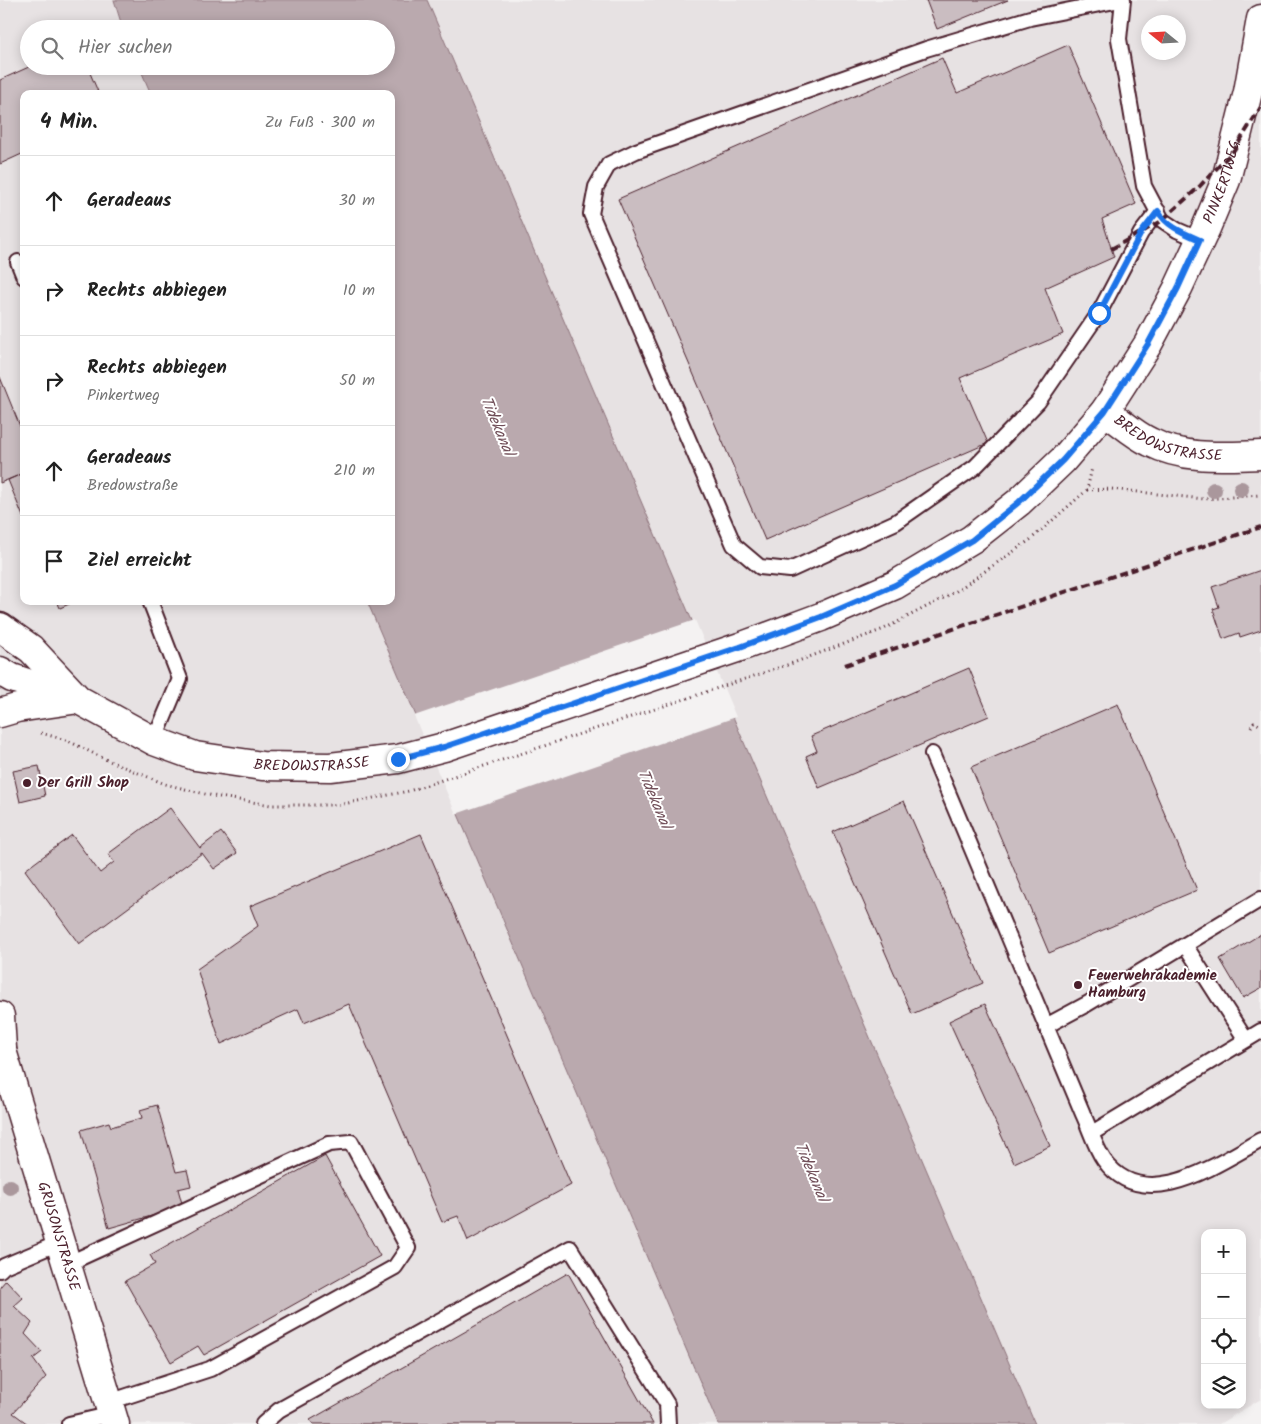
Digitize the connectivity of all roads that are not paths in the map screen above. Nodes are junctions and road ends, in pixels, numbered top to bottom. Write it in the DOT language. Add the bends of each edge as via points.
graph roads {
  1 [pos="1121,0"];
  2 [pos="1261,18"];
  3 [pos="1158,211"];
  4 [pos="1200,240"];
  5 [pos="18,262"];
  6 [pos="20,267"];
  7 [pos="1105,411"];
  8 [pos="1261,455"];
  9 [pos="152,605"];
  10 [pos="0,627"];
  11 [pos="0,671"];
  12 [pos="79,700"];
  13 [pos="0,713"];
  14 [pos="154,741"];
  15 [pos="932,754"];
  16 [pos="1261,899"];
  17 [pos="1185,945"];
  18 [pos="0,1016"];
  19 [pos="1046,1026"];
  20 [pos="1261,1031"];
  21 [pos="1246,1040"];
  22 [pos="1,1047"];
  23 [pos="1092,1133"];
  24 [pos="1261,1140"];
  25 [pos="64,1253"];
  26 [pos="0,1270"];
  27 [pos="112,1413"];
  28 [pos="69,1424"];
  29 [pos="262,1424"];
  30 [pos="668,1424"];
  1 -- 3 [label="lane" via="1119,39 1144,186"];
  1 -- 3 [label="lane" via="1030,18 926,49 636,152 609,164 596,187 591,214 734,546 760,567 790,570 896,522 975,468 1038,402 1099,313 1141,233"];
  2 -- 4 [label="street, PINKERTWEG" via="1248,92 1226,180"];
  3 -- 4 [label="lane" via="1162,220"];
  4 -- 7 [label="street, PINKERTWEG" via="1148,344"];
  5 -- 6 [label="lane"];
  7 -- 8 [label="street, BREDOWSTRASSE" via="1150,442 1178,452 1208,457"];
  7 -- 14 [label="street, BREDOWSTRASSE" via="1051,472 972,540 895,585 740,647 444,747 398,759 330,767 262,766 195,756"];
  9 -- 14 [label="lane" via="180,679"];
  10 -- 12 [label="street, BREDOWSTRASSE" via="31,649"];
  11 -- 12 [label="street, BREDOWSTRASSE"];
  12 -- 13 [label="street"];
  12 -- 14 [label="street, BREDOWSTRASSE"];
  15 -- 19 [label="lane"];
  16 -- 17 [label="lane"];
  17 -- 19 [label="lane"];
  17 -- 21 [label="lane"];
  18 -- 22 [label="street, GRUSONSTRASSE"];
  19 -- 23 [label="lane"];
  20 -- 21 [label="lane"];
  21 -- 23 [label="lane"];
  22 -- 25 [label="street, GRUSONSTRASSE"];
  23 -- 24 [label="lane" via="1104,1159 1120,1177 1141,1184 1161,1185 1184,1180"];
  25 -- 26 [label="lane" via="4,1266"];
  25 -- 27 [label="street, GRUSONSTRASSE"];
  25 -- 27 [label="lane" via="329,1144 351,1142 408,1248 395,1267 210,1369"];
  27 -- 28 [label="lane"];
  29 -- 30 [label="lane" via="280,1410 570,1248 667,1404"];
}
